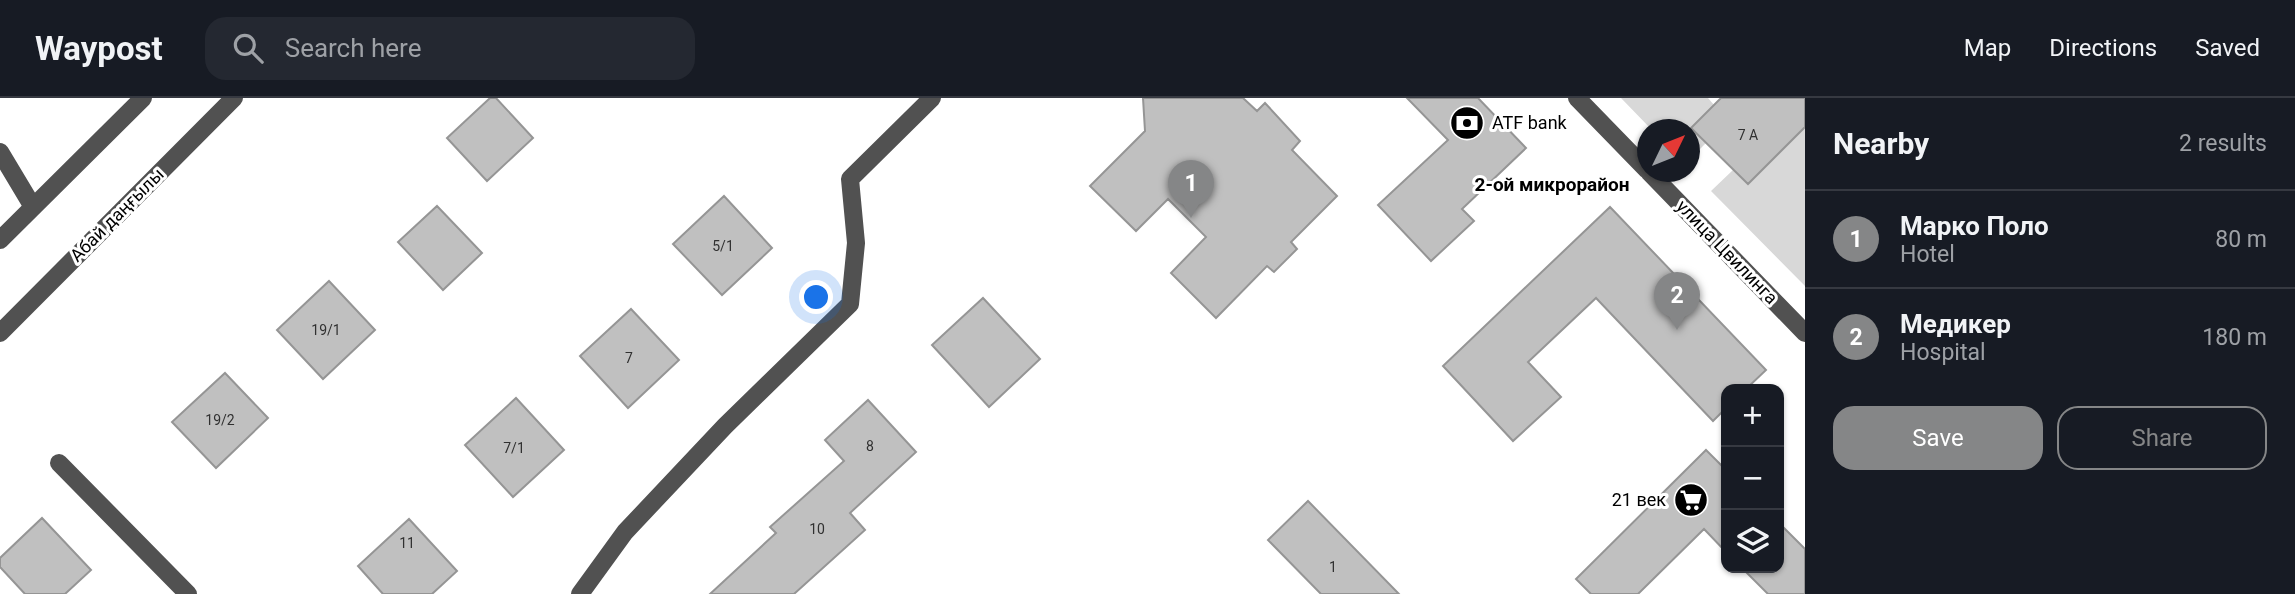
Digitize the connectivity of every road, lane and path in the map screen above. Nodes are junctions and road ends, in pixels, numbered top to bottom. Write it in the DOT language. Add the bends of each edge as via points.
graph roads {
  1 [pos="143,98"];
  2 [pos="234,98"];
  3 [pos="932,98"];
  4 [pos="1577,98"];
  5 [pos="0,152"];
  6 [pos="1637,160"];
  7 [pos="1659,182"];
  8 [pos="33,207"];
  9 [pos="0,240"];
  10 [pos="0,333"];
  11 [pos="1805,333"];
  12 [pos="59,463"];
  13 [pos="188,594"];
  14 [pos="580,594"];
  1 -- 8 [label="street"];
  2 -- 10 [label="street, Абай даңғылы"];
  3 -- 14 [label="street" via="850,179 856,243 850,304 724,426 625,531"];
  4 -- 6 [label="street, улица Цвилинга"];
  5 -- 8 [label="street"];
  7 -- 11 [label="street, улица Цвилинга"];
  8 -- 9 [label="street"];
  12 -- 13 [label="street"];
}
